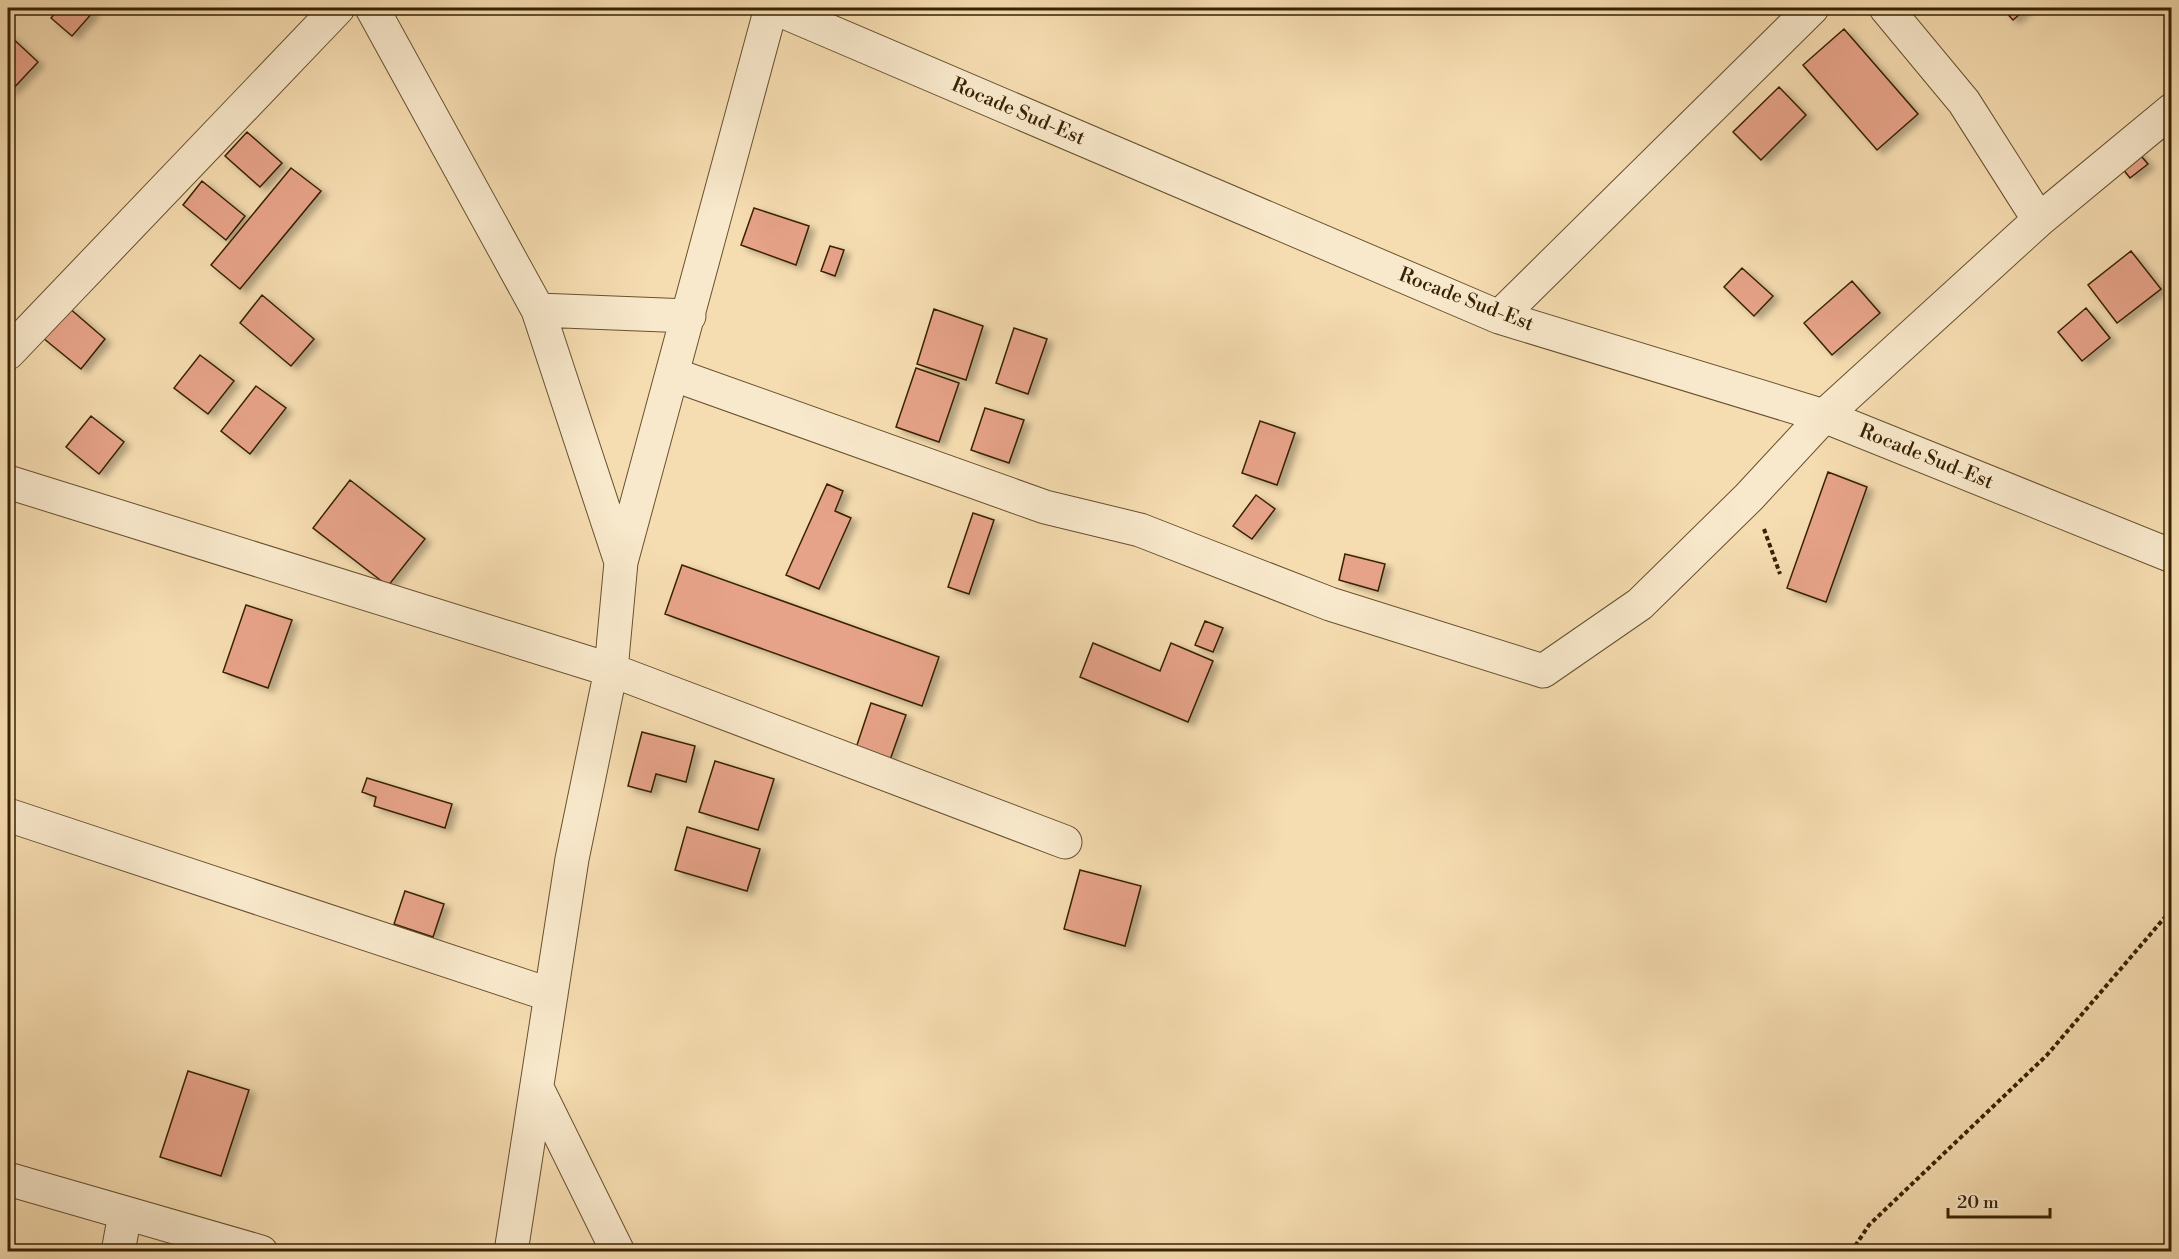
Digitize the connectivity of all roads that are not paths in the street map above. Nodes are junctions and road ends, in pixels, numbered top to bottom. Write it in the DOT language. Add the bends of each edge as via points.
graph roads {
  1 [pos="339,8"];
  2 [pos="372,8"];
  3 [pos="773,8"];
  4 [pos="1812,8"];
  5 [pos="1886,8"];
  6 [pos="2172,110"];
  7 [pos="2039,220"];
  8 [pos="538,310"];
  9 [pos="688,316"];
  10 [pos="1499,317"];
  11 [pos="8,353"];
  12 [pos="672,374"];
  13 [pos="1824,416"];
  14 [pos="8,482"];
  15 [pos="2172,556"];
  16 [pos="621,562"];
  17 [pos="611,670"];
  18 [pos="8,815"];
  19 [pos="1065,842"];
  20 [pos="551,995"];
  21 [pos="537,1088"];
  22 [pos="8,1179"];
  23 [pos="125,1214"];
  24 [pos="118,1251"];
  25 [pos="261,1251"];
  26 [pos="511,1251"];
  27 [pos="618,1251"];
  1 -- 11 [label="street"];
  2 -- 8 [label="street"];
  3 -- 9 [label="street"];
  3 -- 10 [label="street, Rocade Sud-Est"];
  4 -- 10 [label="street"];
  5 -- 7 [label="street" via="1964,102"];
  6 -- 7 [label="street"];
  7 -- 13 [label="street"];
  8 -- 9 [label="street"];
  8 -- 16 [label="street"];
  9 -- 12 [label="street"];
  10 -- 13 [label="street, Rocade Sud-Est"];
  12 -- 13 [label="street" via="1045,507 1140,530 1330,604 1543,671 1640,604 1756,490"];
  12 -- 16 [label="street"];
  13 -- 15 [label="street, Rocade Sud-Est"];
  14 -- 17 [label="street"];
  16 -- 17 [label="street"];
  17 -- 19 [label="street"];
  17 -- 20 [label="street" via="572,859"];
  18 -- 20 [label="street"];
  20 -- 21 [label="street"];
  21 -- 26 [label="street"];
  21 -- 27 [label="street"];
  22 -- 23 [label="street"];
  23 -- 24 [label="street"];
  23 -- 25 [label="street"];
}
